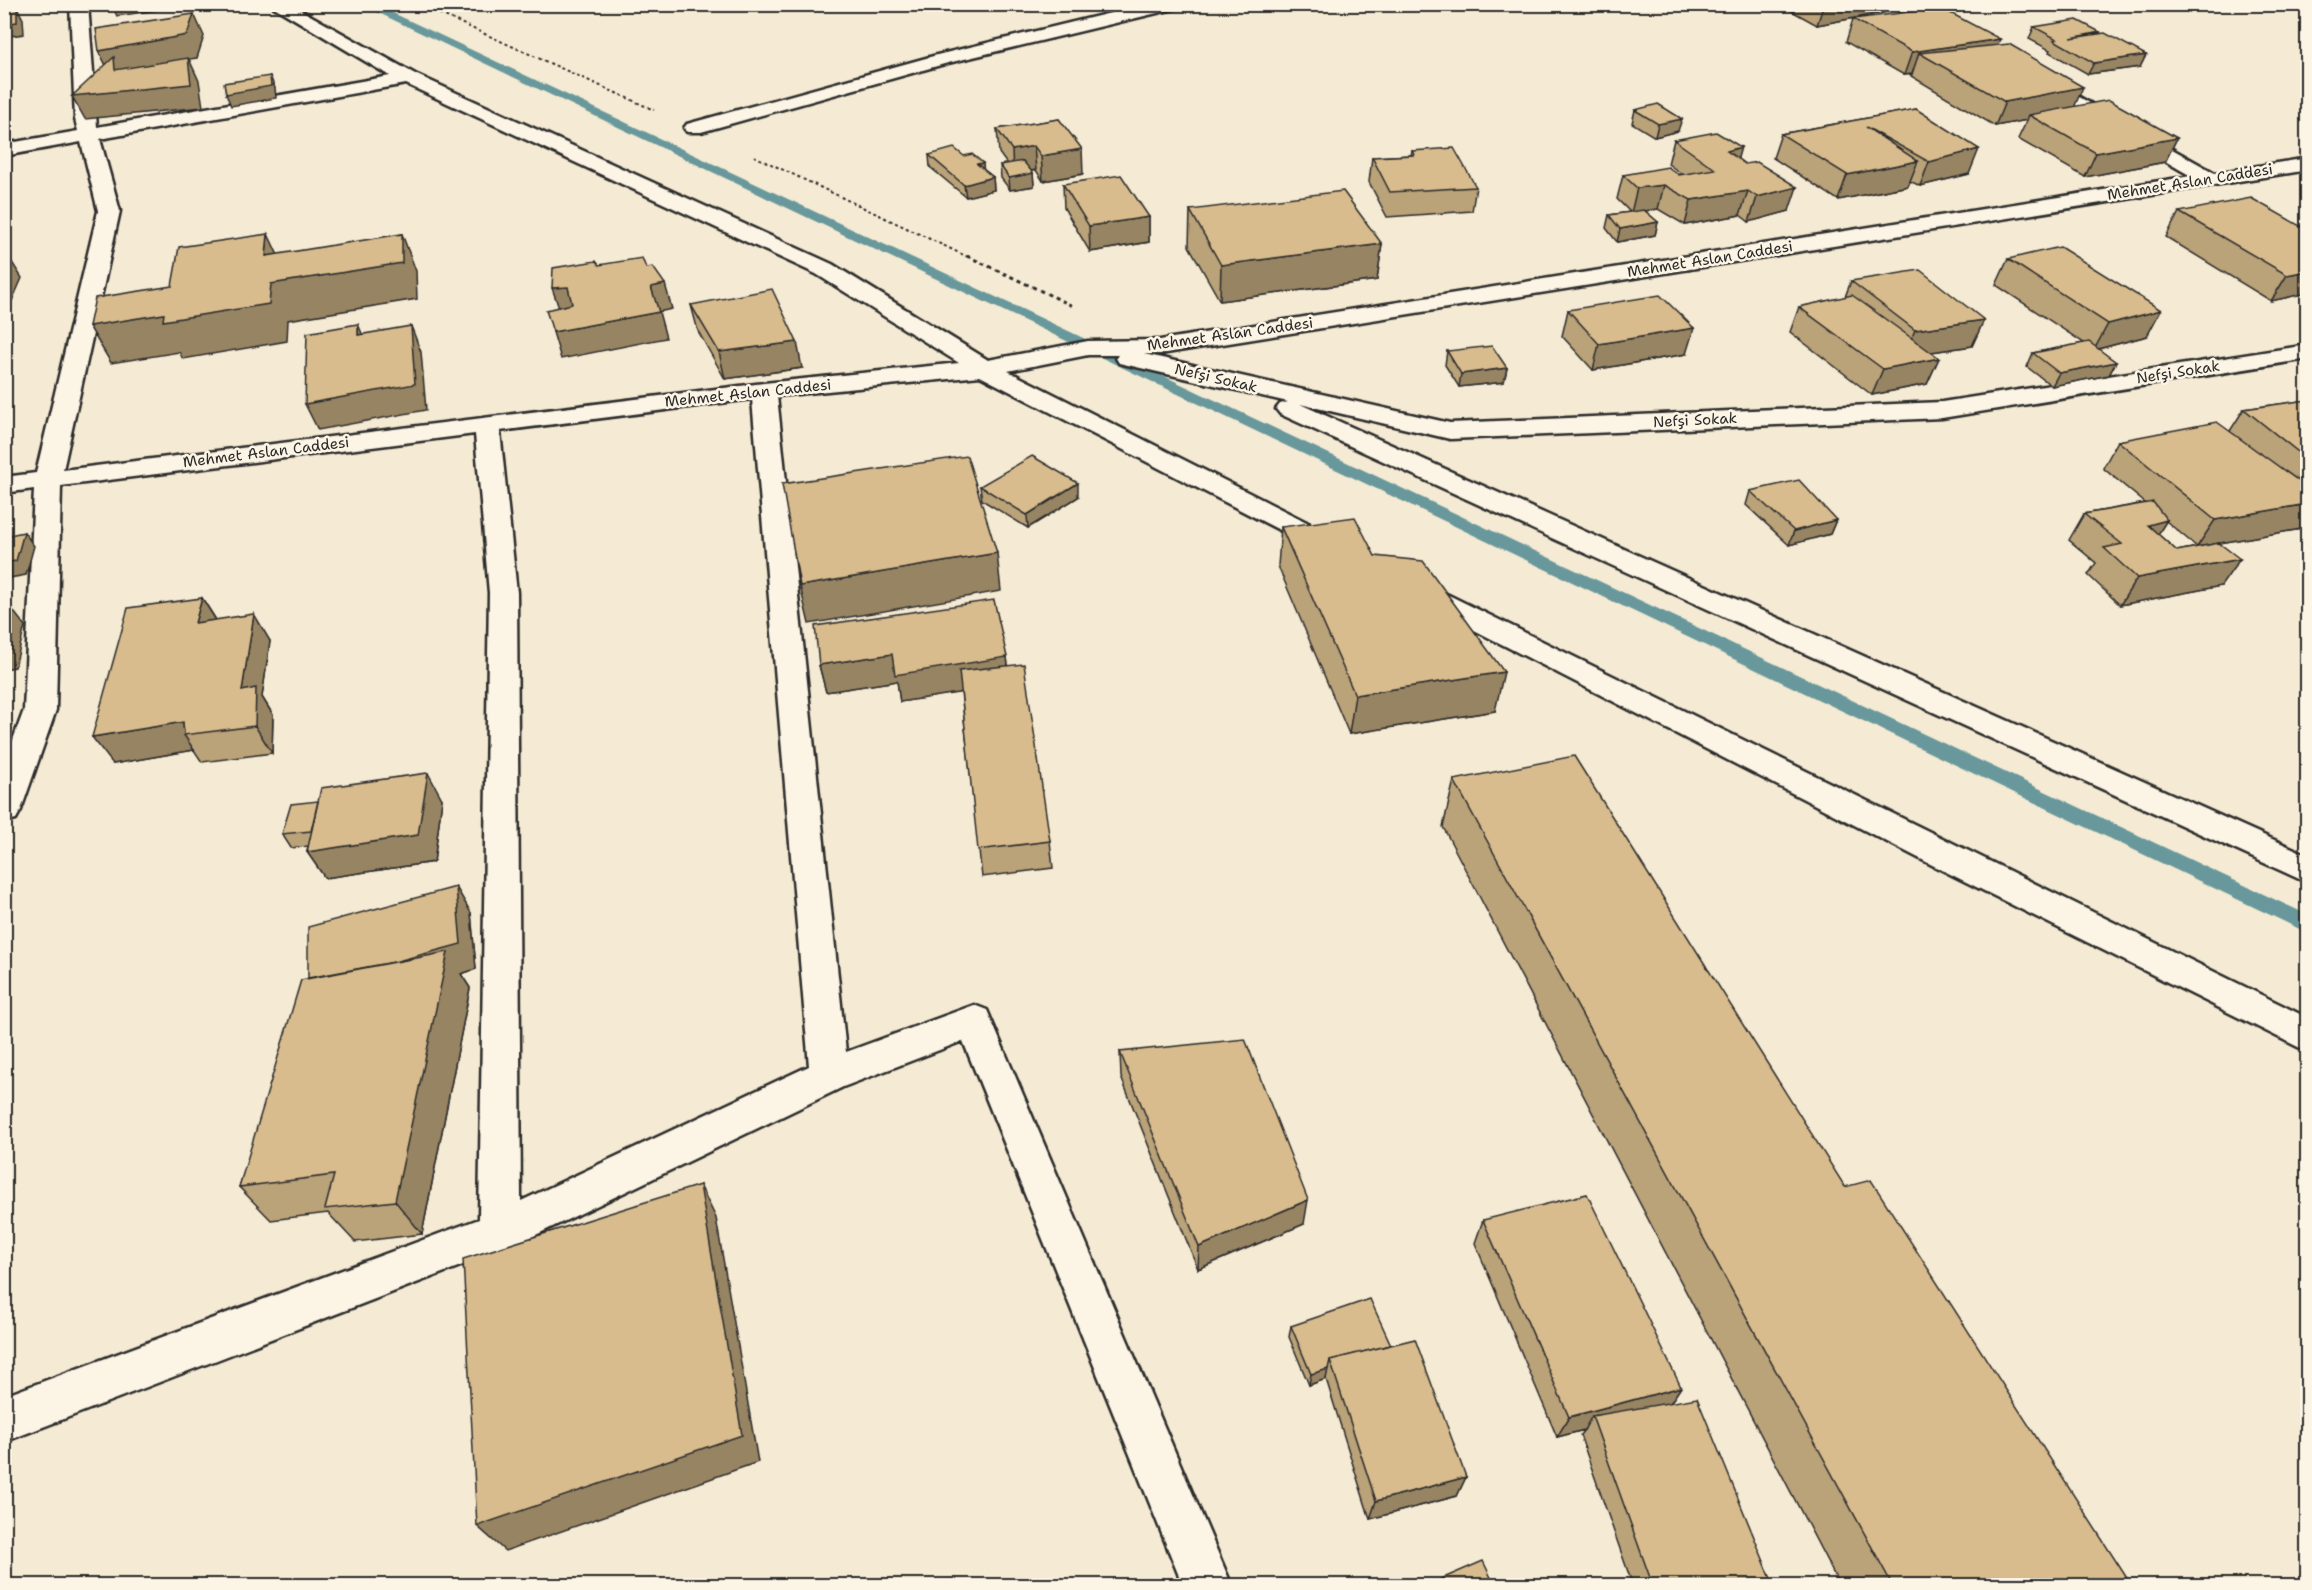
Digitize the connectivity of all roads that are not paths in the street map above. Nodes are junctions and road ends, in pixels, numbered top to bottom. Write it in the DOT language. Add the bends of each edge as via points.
graph roads {
  1 [pos="79,4"];
  2 [pos="277,4"];
  3 [pos="1172,4"];
  4 [pos="1897,4"];
  5 [pos="1968,41"];
  6 [pos="2019,68"];
  7 [pos="408,78"];
  8 [pos="694,128"];
  9 [pos="88,135"];
  10 [pos="4,150"];
  11 [pos="2307,164"];
  12 [pos="2211,179"];
  13 [pos="1088,348"];
  14 [pos="2307,352"];
  15 [pos="984,368"];
  16 [pos="1227,381"];
  17 [pos="764,390"];
  18 [pos="487,424"];
  19 [pos="48,479"];
  20 [pos="4,485"];
  21 [pos="1356,558"];
  22 [pos="1388,574"];
  23 [pos="4,810"];
  24 [pos="2307,870"];
  25 [pos="2307,1036"];
  26 [pos="829,1075"];
  27 [pos="500,1231"];
  28 [pos="4,1419"];
  29 [pos="1208,1586"];
  1 -- 9 [label="street"];
  2 -- 7 [label="street"];
  3 -- 8 [label="street" via="943,58"];
  4 -- 5 [label="street"];
  6 -- 12 [label="street"];
  7 -- 9 [label="street"];
  7 -- 15 [label="street" via="824,269"];
  9 -- 10 [label="street"];
  9 -- 19 [label="street" via="109,211"];
  11 -- 12 [label="street, Mehmet Aslan Caddesi"];
  12 -- 13 [label="street, Mehmet Aslan Caddesi" via="1160,347"];
  13 -- 15 [label="street, Mehmet Aslan Caddesi"];
  13 -- 16 [label="street, Nefşi Sokak"];
  14 -- 16 [label="street, Nefşi Sokak" via="1942,410 1450,431"];
  15 -- 17 [label="street, Mehmet Aslan Caddesi"];
  15 -- 21 [label="street"];
  16 -- 24 [label="street"];
  17 -- 18 [label="street, Mehmet Aslan Caddesi"];
  17 -- 26 [label="street"];
  18 -- 19 [label="street, Mehmet Aslan Caddesi"];
  18 -- 27 [label="street" via="502,593"];
  19 -- 20 [label="street, Mehmet Aslan Caddesi"];
  19 -- 23 [label="street" via="40,710"];
  22 -- 25 [label="street"];
  26 -- 27 [label="street"];
  26 -- 29 [label="street" via="974,1021"];
  27 -- 28 [label="street"];
}
